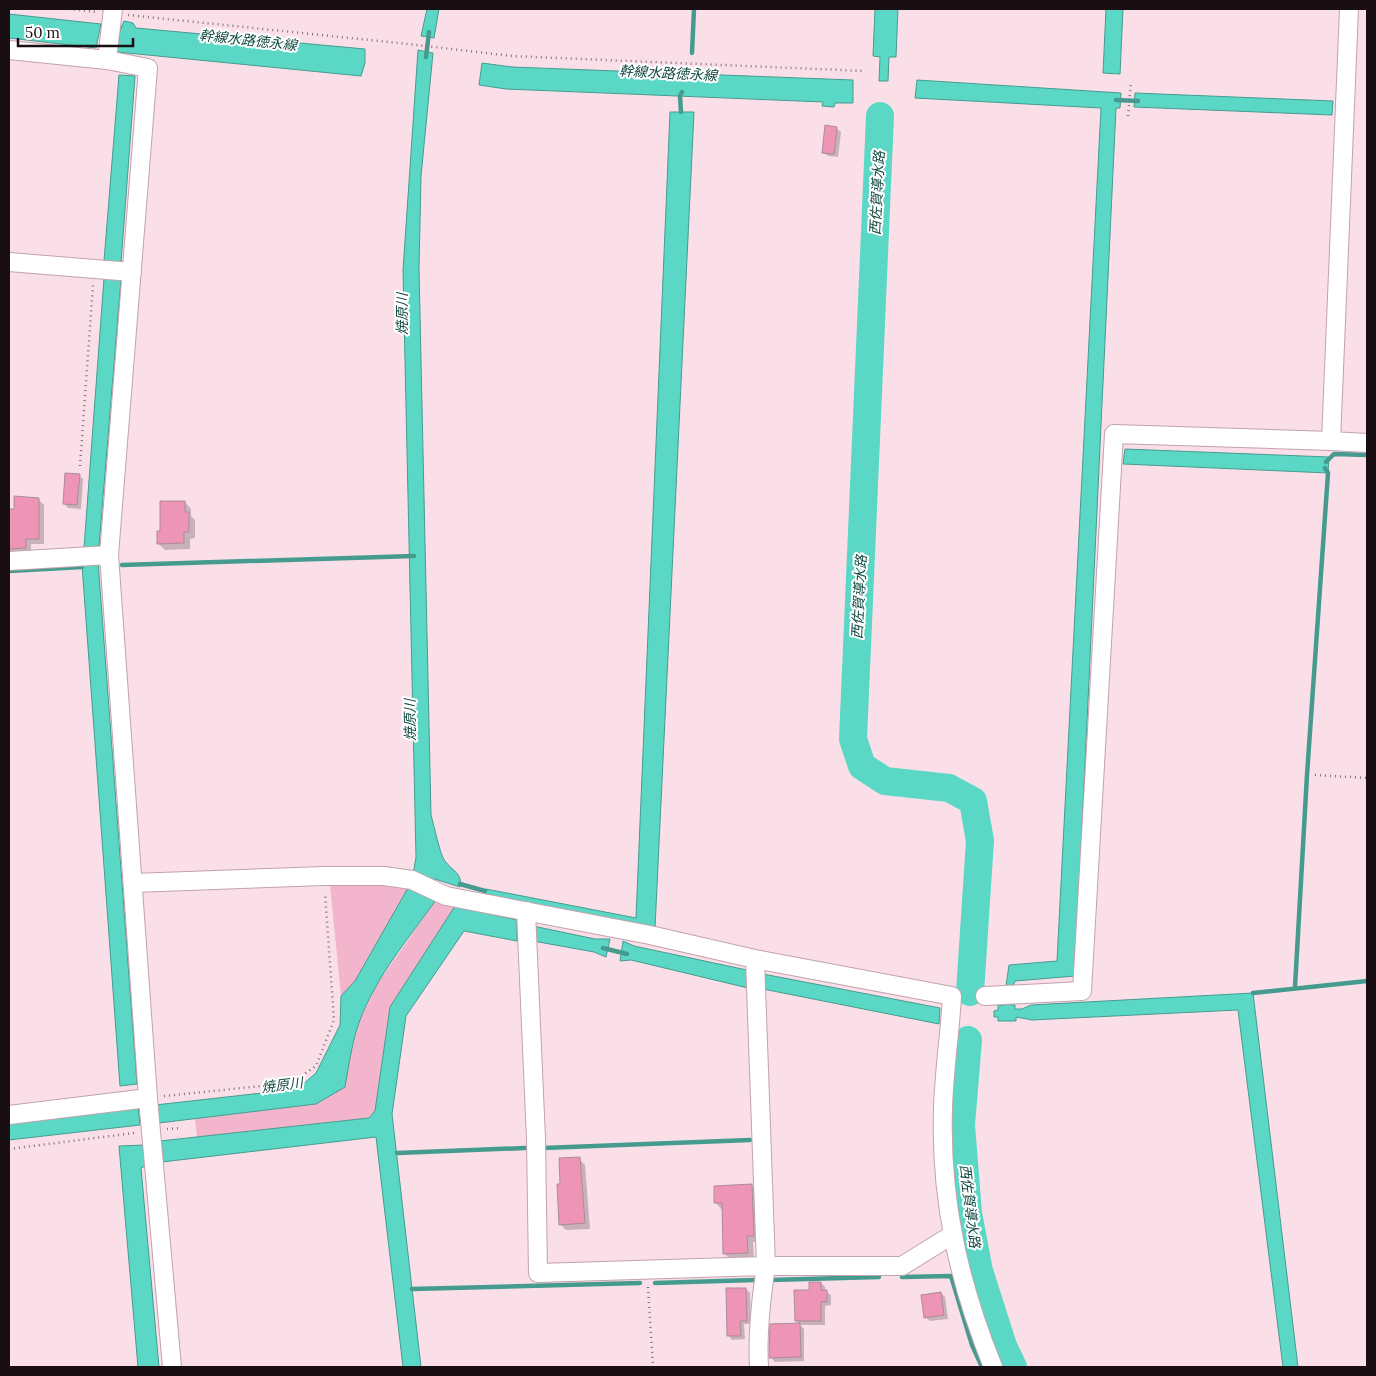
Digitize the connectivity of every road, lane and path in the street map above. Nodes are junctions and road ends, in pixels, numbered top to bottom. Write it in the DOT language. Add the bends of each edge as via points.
graph roads {
  1 [pos="69,9"];
  2 [pos="1349,9"];
  3 [pos="112,16"];
  4 [pos="9,50"];
  5 [pos="108,53"];
  6 [pos="864,71"];
  7 [pos="1131,82"];
  8 [pos="1128,116"];
  9 [pos="9,262"];
  10 [pos="94,269"];
  11 [pos="132,272"];
  12 [pos="1330,441"];
  13 [pos="1367,443"];
  14 [pos="80,466"];
  15 [pos="109,555"];
  16 [pos="9,561"];
  17 [pos="1315,775"];
  18 [pos="1367,778"];
  19 [pos="324,876"];
  20 [pos="133,883"];
  21 [pos="526,925"];
  22 [pos="756,972"];
  23 [pos="984,996"];
  24 [pos="148,1098"];
  25 [pos="9,1115"];
  26 [pos="180,1128"];
  27 [pos="152,1136"];
  28 [pos="9,1149"];
  29 [pos="952,1235"];
  30 [pos="766,1266"];
  31 [pos="647,1270"];
  32 [pos="172,1367"];
  33 [pos="653,1367"];
  34 [pos="759,1367"];
  35 [pos="993,1367"];
  1 -- 3 [label="path"];
  2 -- 12 [label="street"];
  3 -- 5 [label="street"];
  3 -- 6 [label="path" via="512,56"];
  4 -- 5 [label="street"];
  5 -- 11 [label="street" via="148,68"];
  7 -- 8 [label="path"];
  9 -- 10 [label="street"];
  10 -- 11 [label="street"];
  10 -- 14 [label="path"];
  11 -- 15 [label="street"];
  12 -- 13 [label="street"];
  12 -- 23 [label="street" via="1114,434 1082,991"];
  15 -- 16 [label="street"];
  15 -- 20 [label="street"];
  17 -- 18 [label="path"];
  19 -- 20 [label="street"];
  19 -- 21 [label="street" via="384,876 418,882 446,896"];
  19 -- 24 [label="path" via="334,1020 316,1066 291,1083"];
  20 -- 24 [label="street"];
  21 -- 22 [label="street" via="650,935"];
  21 -- 31 [label="street" via="536,1139 538,1273"];
  22 -- 29 [label="street" via="952,996 943,1109 943,1153"];
  22 -- 30 [label="street"];
  24 -- 25 [label="street"];
  24 -- 27 [label="street"];
  26 -- 27 [label="path"];
  27 -- 28 [label="path"];
  27 -- 32 [label="street"];
  29 -- 30 [label="street" via="902,1266"];
  29 -- 35 [label="street" via="978,1329"];
  30 -- 31 [label="street"];
  30 -- 34 [label="street"];
  31 -- 33 [label="path"];
}
